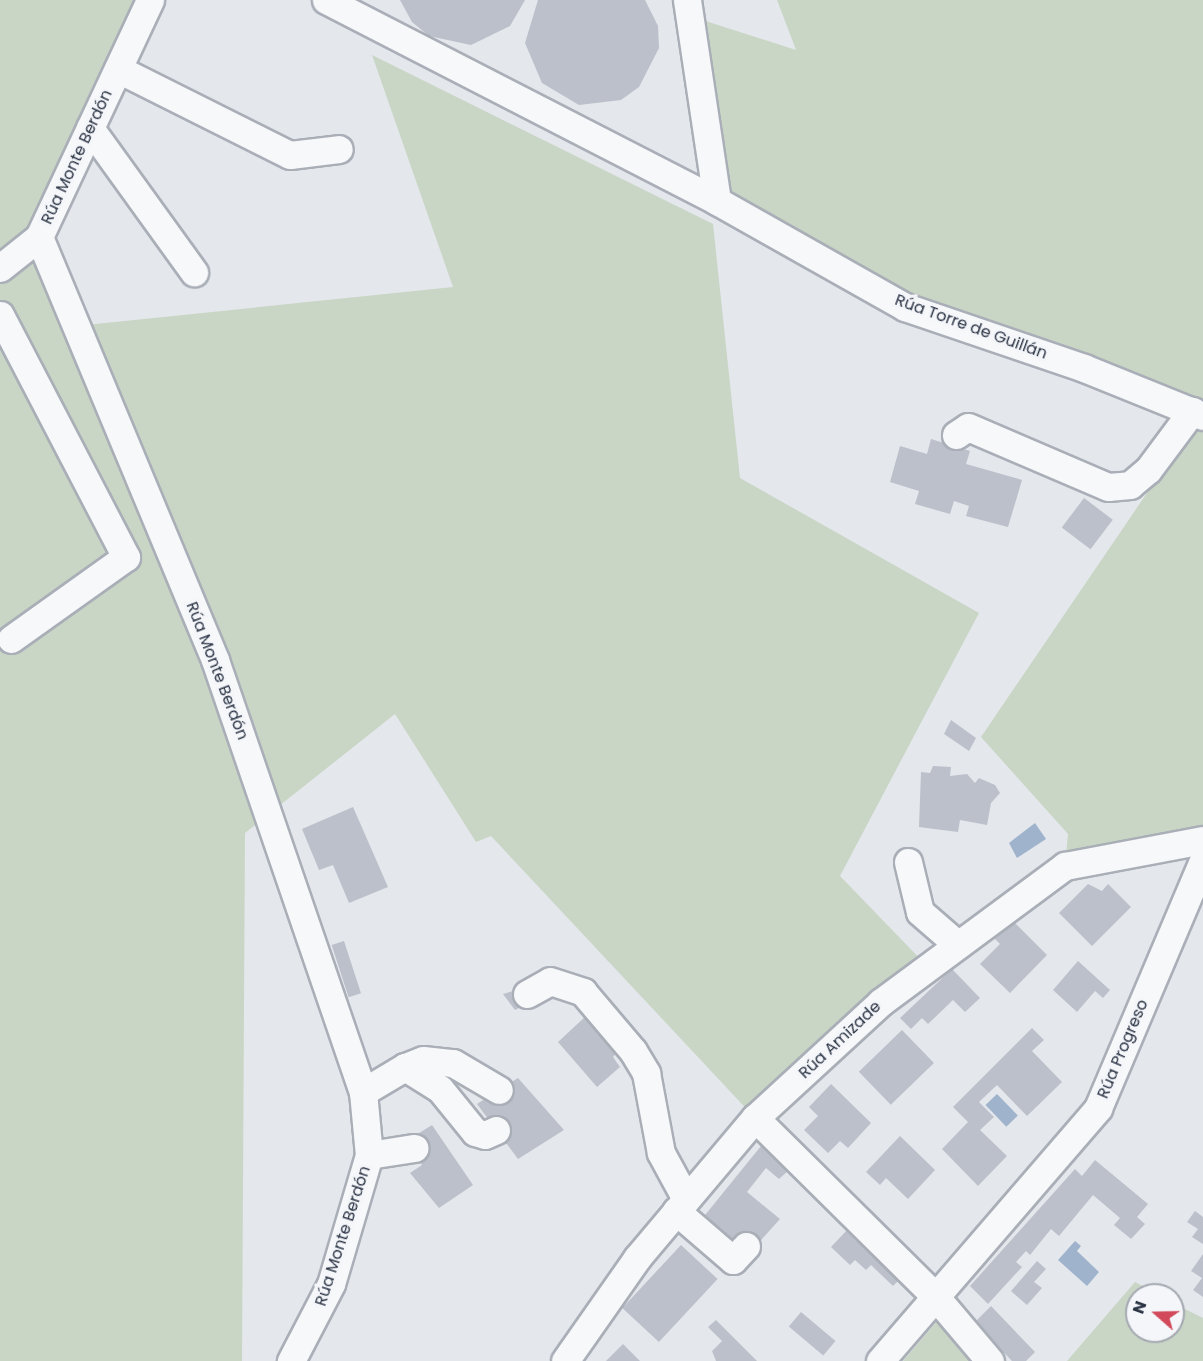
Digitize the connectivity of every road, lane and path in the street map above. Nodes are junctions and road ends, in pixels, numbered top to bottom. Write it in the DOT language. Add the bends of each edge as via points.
graph roads {
  1 [pos="150,0"];
  2 [pos="326,0"];
  3 [pos="687,0"];
  4 [pos="118,69"];
  5 [pos="90,128"];
  6 [pos="339,148"];
  7 [pos="717,201"];
  8 [pos="39,237"];
  9 [pos="0,268"];
  10 [pos="194,272"];
  11 [pos="0,314"];
  12 [pos="1197,414"];
  13 [pos="956,435"];
  14 [pos="11,639"];
  15 [pos="1203,840"];
  16 [pos="1203,861"];
  17 [pos="908,862"];
  18 [pos="958,945"];
  19 [pos="527,994"];
  20 [pos="405,1066"];
  21 [pos="499,1090"];
  22 [pos="363,1092"];
  23 [pos="755,1118"];
  24 [pos="496,1130"];
  25 [pos="414,1148"];
  26 [pos="369,1155"];
  27 [pos="681,1205"];
  28 [pos="746,1246"];
  29 [pos="935,1296"];
  30 [pos="291,1361"];
  31 [pos="565,1361"];
  32 [pos="880,1361"];
  33 [pos="990,1361"];
  1 -- 4 [label="street, Rúa Monte Berdón"];
  2 -- 7 [label="street, Rúa Torre de Guillán"];
  3 -- 7 [label="street"];
  4 -- 5 [label="street, Rúa Monte Berdón"];
  4 -- 6 [label="street" via="290,155"];
  5 -- 8 [label="street, Rúa Monte Berdón"];
  5 -- 10 [label="street"];
  7 -- 12 [label="street, Rúa Torre de Guillán" via="905,307"];
  8 -- 9 [label="street"];
  8 -- 22 [label="street, Rúa Monte Berdón" via="214,660"];
  11 -- 14 [label="street" via="126,557"];
  12 -- 13 [label="street" via="1130,485 1108,488 968,427"];
  15 -- 18 [label="street, Rúa Amizade" via="1065,866"];
  16 -- 29 [label="street, Rúa Progreso" via="1098,1108"];
  17 -- 18 [label="street" via="920,912"];
  18 -- 23 [label="street, Rúa Amizade" via="881,1002"];
  19 -- 27 [label="street" via="559,982 583,992 602,1024 646,1073 661,1153"];
  20 -- 21 [label="street" via="423,1060 453,1063"];
  20 -- 22 [label="street"];
  20 -- 24 [label="street" via="440,1089 476,1132 485,1135"];
  22 -- 26 [label="street, Rúa Monte Berdón"];
  23 -- 27 [label="street, Rúa Amizade"];
  23 -- 29 [label="street"];
  25 -- 26 [label="street"];
  26 -- 30 [label="street, Rúa Monte Berdón" via="331,1284"];
  27 -- 28 [label="street" via="733,1260"];
  27 -- 31 [label="street, Rúa Amizade"];
  29 -- 32 [label="street, Rúa Progreso"];
  29 -- 33 [label="street"];
}
